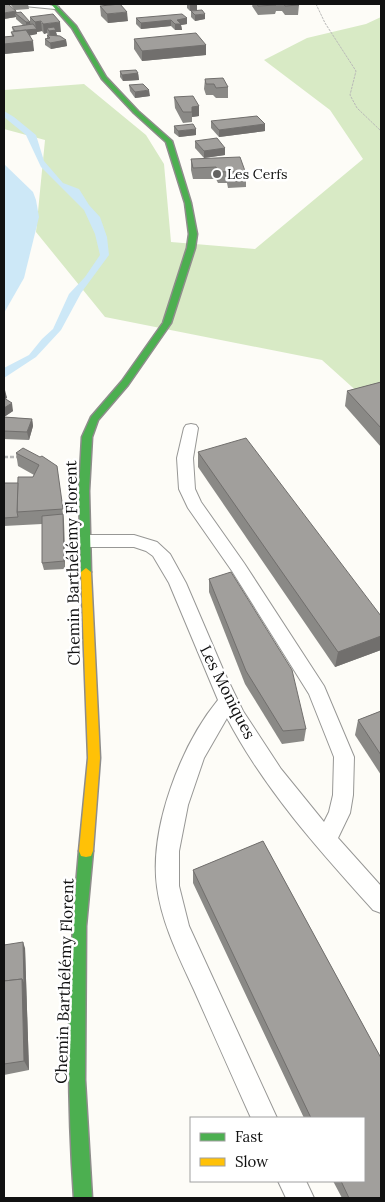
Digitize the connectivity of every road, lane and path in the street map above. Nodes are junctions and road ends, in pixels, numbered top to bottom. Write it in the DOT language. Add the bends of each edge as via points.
graph roads {
  1 [pos="24,4"];
  2 [pos="316,4"];
  3 [pos="54,5"];
  4 [pos="381,131"];
  5 [pos="191,428"];
  6 [pos="4,457"];
  7 [pos="25,458"];
  8 [pos="86,541"];
  9 [pos="229,702"];
  10 [pos="326,840"];
  11 [pos="381,902"];
  12 [pos="264,1117"];
  13 [pos="292,1182"];
  14 [pos="83,1198"];
  15 [pos="300,1198"];
  1 -- 3 [label="lane"];
  2 -- 4 [label="path" via="356,71 350,96 356,108"];
  3 -- 8 [label="street, Chemin Barthélémy Florent" via="76,30 104,78 169,141 192,225 192,248 167,323 89,428 84,491"];
  5 -- 10 [label="lane" via="186,458 187,489 317,691 344,757 343,795 339,813"];
  6 -- 7 [label="path"];
  8 -- 9 [label="lane, Les Moniques" via="134,541 150,546 160,554 179,586"];
  8 -- 14 [label="street, Chemin Barthélémy Florent" via="94,758 79,926 77,1080"];
  9 -- 10 [label="lane, Les Moniques" via="254,744"];
  9 -- 12 [label="lane" via="206,732 184,784 172,821 167,874 178,928"];
  10 -- 11 [label="lane, Les Moniques"];
  13 -- 15 [label="lane"];
}
